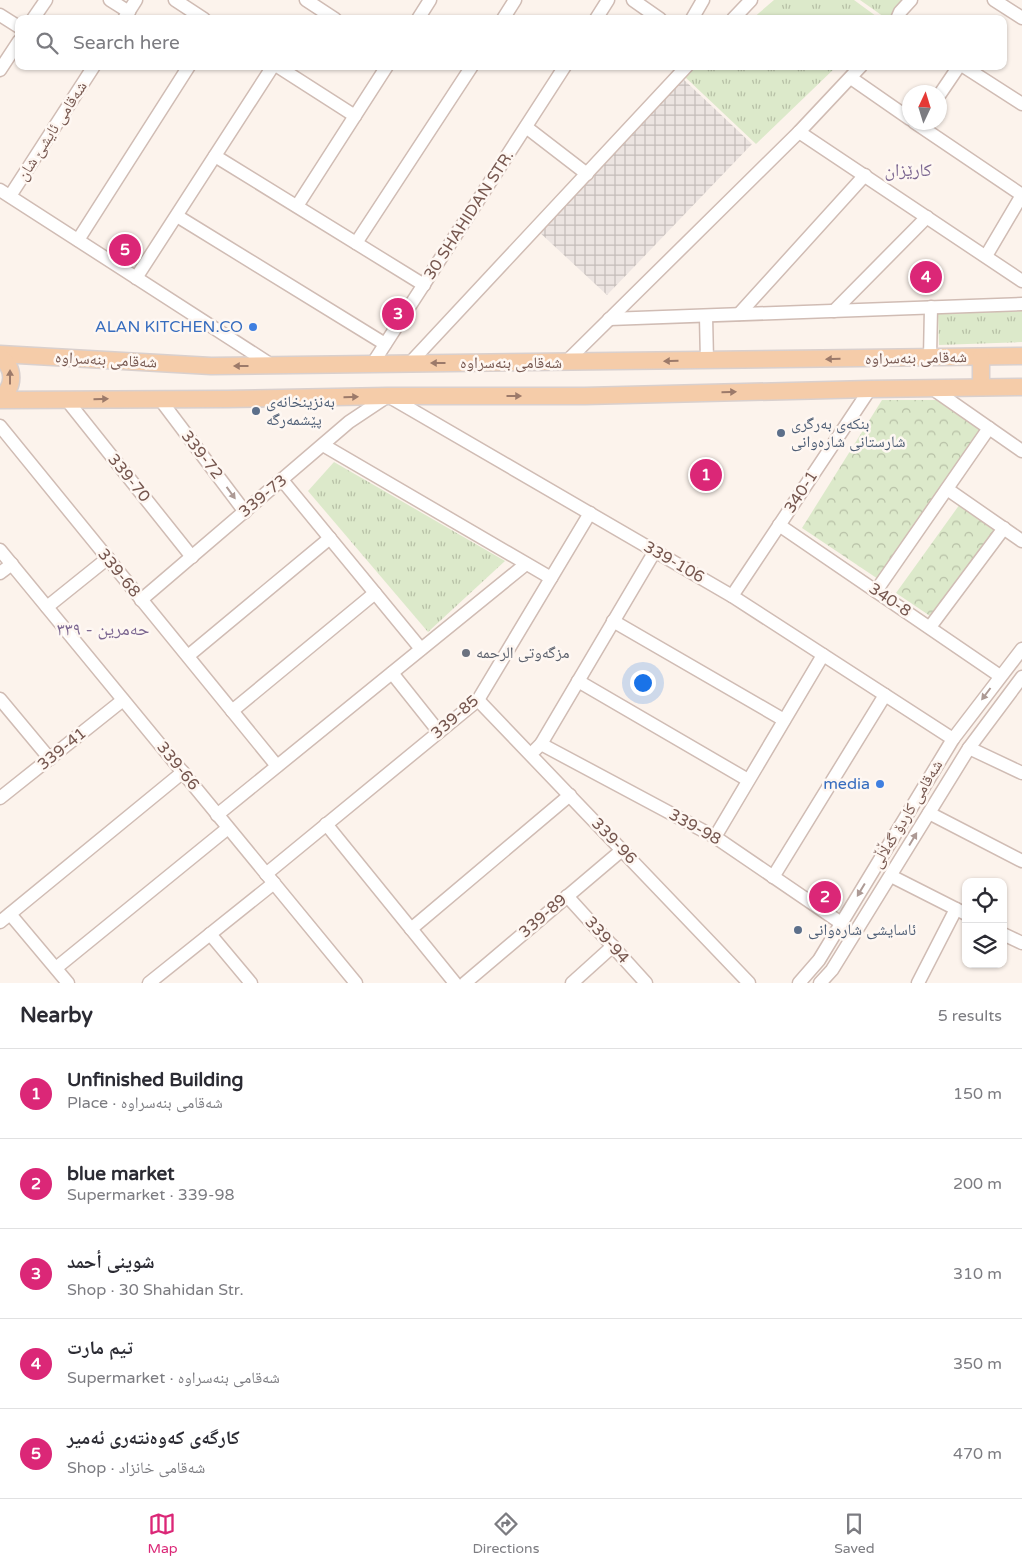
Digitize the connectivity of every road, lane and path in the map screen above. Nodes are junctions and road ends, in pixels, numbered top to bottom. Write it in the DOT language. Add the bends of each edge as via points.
graph roads {
  1 [pos="46,0"];
  2 [pos="110,0"];
  3 [pos="136,0"];
  4 [pos="175,0"];
  5 [pos="306,0"];
  6 [pos="430,0"];
  7 [pos="515,0"];
  8 [pos="608,0"];
  9 [pos="633,0"];
  10 [pos="704,0"];
  11 [pos="751,0"];
  12 [pos="911,0"];
  13 [pos="994,0"];
  14 [pos="0,15"];
  15 [pos="37,15"];
  16 [pos="127,15"];
  17 [pos="198,15"];
  18 [pos="329,15"];
  19 [pos="421,15"];
  20 [pos="506,15"];
  21 [pos="599,15"];
  22 [pos="654,15"];
  23 [pos="695,15"];
  24 [pos="737,15"];
  25 [pos="899,15"];
  26 [pos="1022,18"];
  27 [pos="15,24"];
  28 [pos="15,47"];
  29 [pos="0,70"];
  30 [pos="91,70"];
  31 [pos="186,70"];
  32 [pos="272,70"];
  33 [pos="281,70"];
  34 [pos="384,70"];
  35 [pos="469,70"];
  36 [pos="562,70"];
  37 [pos="683,70"];
  38 [pos="858,70"];
  39 [pos="956,70"];
  40 [pos="969,70"];
  41 [pos="851,78"];
  42 [pos="946,85"];
  43 [pos="1022,104"];
  44 [pos="902,113"];
  45 [pos="355,116"];
  46 [pos="526,127"];
  47 [pos="927,130"];
  48 [pos="799,132"];
  49 [pos="216,156"];
  50 [pos="586,174"];
  51 [pos="865,175"];
  52 [pos="5,193"];
  53 [pos="1022,195"];
  54 [pos="297,206"];
  55 [pos="176,216"];
  56 [pos="928,217"];
  57 [pos="78,240"];
  58 [pos="356,243"];
  59 [pos="986,256"];
  60 [pos="136,278"];
  61 [pos="1022,280"];
  62 [pos="424,285"];
  63 [pos="1022,304"];
  64 [pos="931,307"];
  65 [pos="834,311"];
  66 [pos="739,314"];
  67 [pos="706,316"];
  68 [pos="609,319"];
  69 [pos="386,344"];
  70 [pos="0,356"];
  71 [pos="1022,356"];
  72 [pos="981,357"];
  73 [pos="930,358"];
  74 [pos="707,361"];
  75 [pos="565,362"];
  76 [pos="373,364"];
  77 [pos="410,364"];
  78 [pos="274,366"];
  79 [pos="981,387"];
  80 [pos="1022,387"];
  81 [pos="870,389"];
  82 [pos="932,389"];
  83 [pos="388,396"];
  84 [pos="158,398"];
  85 [pos="0,399"];
  86 [pos="66,399"];
  87 [pos="0,426"];
  88 [pos="989,428"];
  89 [pos="323,445"];
  90 [pos="1022,451"];
  91 [pos="282,480"];
  92 [pos="947,489"];
  93 [pos="245,512"];
  94 [pos="590,513"];
  95 [pos="779,525"];
  96 [pos="1004,528"];
  97 [pos="330,538"];
  98 [pos="1022,541"];
  99 [pos="0,550"];
  100 [pos="654,551"];
  101 [pos="192,557"];
  102 [pos="108,558"];
  103 [pos="12,564"];
  104 [pos="526,564"];
  105 [pos="0,573"];
  106 [pos="551,578"];
  107 [pos="876,591"];
  108 [pos="375,594"];
  109 [pos="732,596"];
  110 [pos="141,600"];
  111 [pos="47,607"];
  112 [pos="613,622"];
  113 [pos="930,627"];
  114 [pos="421,649"];
  115 [pos="823,655"];
  116 [pos="1020,655"];
  117 [pos="188,656"];
  118 [pos="392,673"];
  119 [pos="1000,676"];
  120 [pos="578,680"];
  121 [pos="1021,680"];
  122 [pos="885,695"];
  123 [pos="0,699"];
  124 [pos="123,700"];
  125 [pos="478,700"];
  126 [pos="232,711"];
  127 [pos="784,720"];
  128 [pos="439,732"];
  129 [pos="952,739"];
  130 [pos="541,744"];
  131 [pos="969,748"];
  132 [pos="530,754"];
  133 [pos="50,759"];
  134 [pos="277,766"];
  135 [pos="183,772"];
  136 [pos="1022,773"];
  137 [pos="748,780"];
  138 [pos="570,795"];
  139 [pos="0,798"];
  140 [pos="929,813"];
  141 [pos="218,815"];
  142 [pos="326,824"];
  143 [pos="228,828"];
  144 [pos="715,837"];
  145 [pos="622,850"];
  146 [pos="1022,861"];
  147 [pos="773,876"];
  148 [pos="891,876"];
  149 [pos="270,878"];
  150 [pos="567,896"];
  151 [pos="961,912"];
  152 [pos="5,918"];
  153 [pos="841,923"];
  154 [pos="412,929"];
  155 [pos="210,934"];
  156 [pos="1007,936"];
  157 [pos="1022,943"];
  158 [pos="613,946"];
  159 [pos="56,968"];
  160 [pos="154,982"];
  161 [pos="68,983"];
  162 [pos="251,983"];
  163 [pos="356,983"];
  164 [pos="455,983"];
  165 [pos="465,983"];
  166 [pos="572,983"];
  167 [pos="646,983"];
  168 [pos="749,983"];
  169 [pos="799,983"];
  170 [pos="820,983"];
  171 [pos="918,983"];
  1 -- 15 [label="street"];
  2 -- 16 [label="street"];
  3 -- 16 [label="street"];
  4 -- 17 [label="street"];
  5 -- 18 [label="street"];
  6 -- 19 [label="street"];
  7 -- 20 [label="street"];
  8 -- 21 [label="street"];
  9 -- 22 [label="street"];
  10 -- 23 [label="street"];
  11 -- 24 [label="street"];
  12 -- 25 [label="street"];
  13 -- 26 [label="street"];
  14 -- 27 [label="street"];
  28 -- 29 [label="street"];
  30 -- 52 [label="street, شەقامی ئایشێ شان"];
  31 -- 57 [label="street"];
  32 -- 49 [label="street"];
  33 -- 45 [label="street"];
  34 -- 45 [label="street"];
  35 -- 58 [label="street"];
  36 -- 46 [label="street, 30 SHAHIDAN STR."];
  37 -- 50 [label="street"];
  38 -- 41 [label="street"];
  39 -- 42 [label="street"];
  40 -- 43 [label="street"];
  41 -- 44 [label="street"];
  41 -- 48 [label="street"];
  45 -- 54 [label="street"];
  46 -- 50 [label="street"];
  46 -- 62 [label="street, 30 SHAHIDAN STR."];
  47 -- 53 [label="street"];
  48 -- 51 [label="street"];
  48 -- 68 [label="street"];
  49 -- 54 [label="street"];
  49 -- 55 [label="street"];
  50 -- 77 [label="street"];
  51 -- 56 [label="street"];
  51 -- 66 [label="street"];
  52 -- 57 [label="street"];
  53 -- 59 [label="street"];
  54 -- 58 [label="street"];
  55 -- 60 [label="street"];
  55 -- 69 [label="street"];
  56 -- 59 [label="street"];
  56 -- 65 [label="street"];
  57 -- 60 [label="street"];
  58 -- 62 [label="street"];
  59 -- 61 [label="street"];
  60 -- 78 [label="street"];
  62 -- 69 [label="street, 30 SHAHIDAN STR."];
  63 -- 64 [label="street"];
  64 -- 65 [label="street"];
  64 -- 73 [label="street"];
  65 -- 66 [label="street"];
  66 -- 67 [label="street"];
  67 -- 68 [label="street"];
  67 -- 74 [label="street"];
  68 -- 75 [label="street"];
  69 -- 76 [label="street, 30 SHAHIDAN STR."];
  78 -- 70 [label="main road, شەقامی بنەسراوە, one-way"];
  85 -- 70 [label="main road, one-way" via="10,388 12,378 8,364"];
  71 -- 72 [label="main road, شەقامی بنەسراوە"];
  72 -- 73 [label="main road, شەقامی بنەسراوە"];
  72 -- 79 [label="main road"];
  73 -- 74 [label="main road, شەقامی بنەسراوە, one-way"];
  74 -- 75 [label="main road, شەقامی بنەسراوە, one-way"];
  75 -- 77 [label="main road, شەقامی بنەسراوە, one-way"];
  76 -- 77 [label="main road, شەقامی بنەسراوە"];
  76 -- 78 [label="main road, شەقامی بنەسراوە"];
  79 -- 80 [label="main road, شەقامی بنەسراوە"];
  79 -- 82 [label="main road, شەقامی بنەسراوە"];
  81 -- 82 [label="main road, شەقامی بنەسراوە"];
  83 -- 81 [label="main road, شەقامی بنەسراوە, one-way" via="585,396"];
  81 -- 95 [label="street, 340-1"];
  82 -- 88 [label="street"];
  84 -- 83 [label="main road, شەقامی بنەسراوە, one-way"];
  83 -- 89 [label="street, 339-73" via="349,422"];
  83 -- 94 [label="street, 339-106"];
  86 -- 84 [label="main road, شەقامی بنەسراوە, one-way"];
  84 -- 93 [label="street, 339-72, one-way"];
  85 -- 86 [label="main road, شەقامی بنەسراوە"];
  86 -- 101 [label="street, 339-70"];
  87 -- 102 [label="street, 339-68"];
  88 -- 90 [label="street"];
  88 -- 92 [label="street"];
  89 -- 91 [label="street, 339-73"];
  89 -- 104 [label="street"];
  91 -- 93 [label="street, 339-73"];
  91 -- 97 [label="street"];
  92 -- 96 [label="street"];
  92 -- 107 [label="street"];
  93 -- 101 [label="street, 339-73"];
  94 -- 100 [label="street, 339-106"];
  94 -- 106 [label="street, 339-85"];
  95 -- 107 [label="street, 340-8"];
  95 -- 109 [label="street, 340-1"];
  96 -- 98 [label="street"];
  96 -- 113 [label="street"];
  97 -- 108 [label="street"];
  97 -- 117 [label="street"];
  99 -- 103 [label="street, 339-66"];
  100 -- 109 [label="street, 339-106"];
  100 -- 112 [label="street"];
  101 -- 110 [label="street, 339-73"];
  102 -- 110 [label="street, 339-68"];
  102 -- 111 [label="street"];
  103 -- 105 [label="street"];
  103 -- 111 [label="street, 339-66"];
  104 -- 106 [label="street"];
  104 -- 114 [label="street"];
  106 -- 125 [label="street, 339-85"];
  107 -- 113 [label="street, 340-8"];
  108 -- 114 [label="street"];
  108 -- 126 [label="street"];
  109 -- 115 [label="street, 339-106"];
  110 -- 117 [label="street, 339-68"];
  111 -- 124 [label="street, 339-66"];
  112 -- 120 [label="street"];
  112 -- 127 [label="street"];
  113 -- 119 [label="street, 340-8"];
  114 -- 118 [label="street"];
  115 -- 122 [label="street, 339-106"];
  115 -- 127 [label="street"];
  116 -- 119 [label="street, شەقامی کاردۆ گەڵاڵی"];
  117 -- 126 [label="street, 339-68"];
  118 -- 128 [label="street"];
  118 -- 134 [label="street"];
  119 -- 129 [label="street, شەقامی کاردۆ گەڵاڵی, one-way"];
  120 -- 130 [label="street"];
  120 -- 137 [label="street"];
  121 -- 131 [label="street, شەقامی کاردۆ گەڵاڵی"];
  122 -- 129 [label="street, 339-106"];
  122 -- 147 [label="street"];
  123 -- 133 [label="street"];
  124 -- 133 [label="street, 339-41"];
  124 -- 135 [label="street, 339-66"];
  125 -- 128 [label="street, 339-85"];
  125 -- 132 [label="street, 339-96"];
  126 -- 134 [label="street, 339-68"];
  127 -- 137 [label="street"];
  128 -- 142 [label="street, 339-85"];
  129 -- 153 [label="street, شەقامی کاردۆ گەڵاڵی, one-way"];
  130 -- 132 [label="street"];
  130 -- 144 [label="street, 339-98"];
  131 -- 136 [label="street"];
  131 -- 140 [label="street, شەقامی کاردۆ گەڵاڵی"];
  132 -- 138 [label="street, 339-96"];
  133 -- 139 [label="street, 339-41"];
  134 -- 141 [label="street"];
  135 -- 141 [label="street, 339-66"];
  135 -- 152 [label="street"];
  137 -- 144 [label="street"];
  138 -- 145 [label="street, 339-96"];
  138 -- 154 [label="street"];
  140 -- 146 [label="street"];
  148 -- 140 [label="street, شەقامی کاردۆ گەڵاڵی, one-way"];
  141 -- 143 [label="street, 339-66"];
  142 -- 149 [label="street, 339-85"];
  142 -- 154 [label="street"];
  143 -- 149 [label="street, 339-66"];
  143 -- 159 [label="street"];
  144 -- 147 [label="street, 339-98"];
  145 -- 150 [label="street, 339-89"];
  145 -- 168 [label="street, 339-96"];
  147 -- 153 [label="street, 339-98"];
  148 -- 151 [label="street"];
  148 -- 170 [label="street, شەقامی کاردۆ گەڵاڵی" via="832,970"];
  149 -- 155 [label="street, 339-85"];
  149 -- 163 [label="street, 339-66"];
  150 -- 158 [label="street, 339-94"];
  150 -- 165 [label="street, 339-89"];
  151 -- 171 [label="street"];
  152 -- 159 [label="street"];
  153 -- 169 [label="street, شەقامی کاردۆ گەڵاڵی" via="819,960"];
  154 -- 164 [label="street"];
  155 -- 160 [label="street, 339-85"];
  155 -- 162 [label="street"];
  156 -- 157 [label="street"];
  158 -- 166 [label="street"];
  158 -- 167 [label="street, 339-94"];
  159 -- 161 [label="street"];
}
